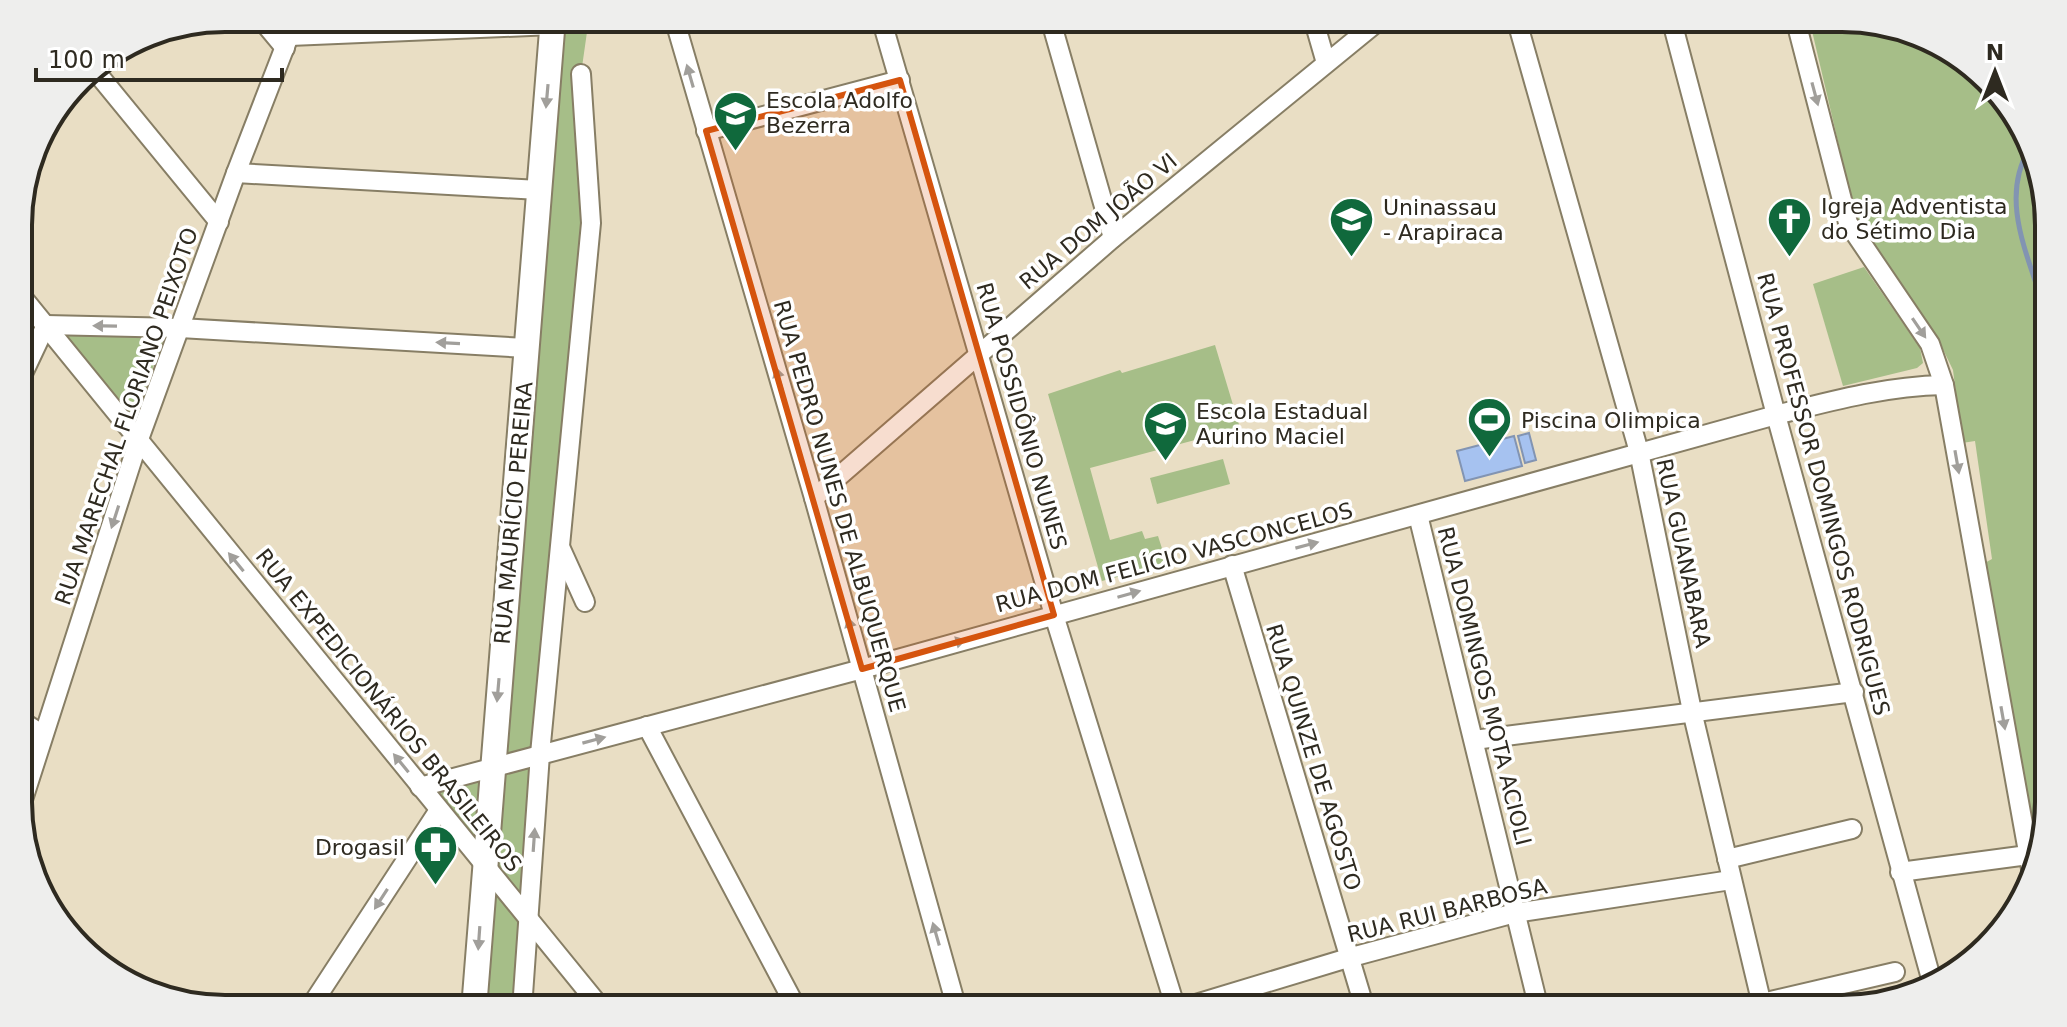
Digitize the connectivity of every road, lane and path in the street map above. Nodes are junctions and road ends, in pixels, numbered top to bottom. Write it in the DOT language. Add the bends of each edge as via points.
graph roads {
  1 [pos="330,32"];
  2 [pos="552,32"];
  3 [pos="678,32"];
  4 [pos="885,32"];
  5 [pos="1054,32"];
  6 [pos="1317,32"];
  7 [pos="1365,32"];
  8 [pos="1520,32"];
  9 [pos="1675,32"];
  10 [pos="1799,32"];
  11 [pos="290,34"];
  12 [pos="1326,63"];
  13 [pos="581,74"];
  14 [pos="101,78"];
  15 [pos="900,80"];
  16 [pos="706,131"];
  17 [pos="236,173"];
  18 [pos="539,190"];
  19 [pos="219,222"];
  20 [pos="1113,238"];
  21 [pos="32,308"];
  22 [pos="46,325"];
  23 [pos="180,328"];
  24 [pos="526,348"];
  25 [pos="979,353"];
  26 [pos="32,355"];
  27 [pos="1944,385"];
  28 [pos="1776,415"];
  29 [pos="138,442"];
  30 [pos="1639,452"];
  31 [pos="814,498"];
  32 [pos="1418,515"];
  33 [pos="560,546"];
  34 [pos="1232,565"];
  35 [pos="585,602"];
  36 [pos="1054,615"];
  37 [pos="862,669"];
  38 [pos="1854,692"];
  39 [pos="1692,711"];
  40 [pos="647,726"];
  41 [pos="32,728"];
  42 [pos="43,735"];
  43 [pos="1474,740"];
  44 [pos="540,754"];
  45 [pos="492,767"];
  46 [pos="32,770"];
  47 [pos="420,787"];
  48 [pos="439,810"];
  49 [pos="1852,829"];
  50 [pos="2028,853"];
  51 [pos="2027,855"];
  52 [pos="1727,859"];
  53 [pos="485,868"];
  54 [pos="1900,872"];
  55 [pos="1731,880"];
  56 [pos="1515,913"];
  57 [pos="529,918"];
  58 [pos="1348,958"];
  59 [pos="1895,972"];
  60 [pos="1930,974"];
  61 [pos="318,995"];
  62 [pos="475,995"];
  63 [pos="523,995"];
  64 [pos="591,995"];
  65 [pos="790,995"];
  66 [pos="953,995"];
  67 [pos="1174,995"];
  68 [pos="1225,995"];
  69 [pos="1360,995"];
  70 [pos="1536,995"];
  71 [pos="1760,995"];
  72 [pos="1806,995"];
  1 -- 11 [label="street"];
  2 -- 18 [label="main road, RUA MAURÍCIO PEREIRA, one-way"];
  16 -- 3 [label="street, RUA PEDRO NUNES DE ALBUQUERQUE, one-way"];
  4 -- 15 [label="street, RUA POSSIDÔNIO NUNES"];
  5 -- 20 [label="street"];
  6 -- 12 [label="street"];
  7 -- 12 [label="street, RUA DOM JOÃO VI"];
  8 -- 30 [label="street, RUA GUANABARA"];
  9 -- 28 [label="street, RUA PROFESSOR DOMINGOS RODRIGUES"];
  10 -- 27 [label="street, one-way" via="1848,223 1930,344"];
  11 -- 17 [label="street, RUA MARECHAL FLORIANO PEIXOTO"];
  12 -- 20 [label="street, RUA DOM JOÃO VI"];
  13 -- 33 [label="street" via="591,223"];
  14 -- 19 [label="street"];
  15 -- 16 [label="street"];
  15 -- 25 [label="street, RUA POSSIDÔNIO NUNES"];
  31 -- 16 [label="street, RUA PEDRO NUNES DE ALBUQUERQUE, one-way"];
  17 -- 18 [label="street"];
  17 -- 19 [label="street, RUA MARECHAL FLORIANO PEIXOTO"];
  18 -- 24 [label="main road, RUA MAURÍCIO PEREIRA"];
  19 -- 23 [label="street, RUA MARECHAL FLORIANO PEIXOTO"];
  20 -- 25 [label="street, RUA DOM JOÃO VI"];
  21 -- 22 [label="street, RUA EXPEDICIONÁRIOS BRASILEIROS"];
  23 -- 22 [label="street, one-way"];
  22 -- 26 [label="street"];
  22 -- 29 [label="street, RUA EXPEDICIONÁRIOS BRASILEIROS"];
  24 -- 23 [label="street, one-way"];
  23 -- 29 [label="street, RUA MARECHAL FLORIANO PEIXOTO"];
  24 -- 45 [label="main road, RUA MAURÍCIO PEREIRA, one-way"];
  25 -- 31 [label="street, RUA DOM JOÃO VI"];
  25 -- 36 [label="street, RUA POSSIDÔNIO NUNES"];
  27 -- 28 [label="street, RUA DOM FELÍCIO VASCONCELOS" via="1853,396"];
  27 -- 50 [label="street, one-way"];
  28 -- 30 [label="street, RUA DOM FELÍCIO VASCONCELOS"];
  28 -- 38 [label="street, RUA PROFESSOR DOMINGOS RODRIGUES"];
  29 -- 42 [label="street, RUA MARECHAL FLORIANO PEIXOTO, one-way"];
  47 -- 29 [label="street, RUA EXPEDICIONÁRIOS BRASILEIROS, one-way"];
  30 -- 32 [label="street, RUA DOM FELÍCIO VASCONCELOS"];
  30 -- 39 [label="street, RUA GUANABARA"];
  37 -- 31 [label="street, RUA PEDRO NUNES DE ALBUQUERQUE, one-way"];
  34 -- 32 [label="street, RUA DOM FELÍCIO VASCONCELOS, one-way"];
  32 -- 43 [label="street, RUA DOMINGOS MOTA ACIOLI"];
  33 -- 35 [label="street"];
  33 -- 44 [label="street"];
  36 -- 34 [label="street, RUA DOM FELÍCIO VASCONCELOS, one-way"];
  34 -- 58 [label="street, RUA QUINZE DE AGOSTO"];
  37 -- 36 [label="street, RUA DOM FELÍCIO VASCONCELOS, one-way"];
  36 -- 67 [label="street, RUA POSSIDÔNIO NUNES"];
  37 -- 40 [label="street, RUA DOM FELÍCIO VASCONCELOS"];
  66 -- 37 [label="street, RUA PEDRO NUNES DE ALBUQUERQUE, one-way"];
  38 -- 39 [label="street"];
  38 -- 54 [label="street, RUA PROFESSOR DOMINGOS RODRIGUES"];
  39 -- 43 [label="street"];
  39 -- 52 [label="street, RUA GUANABARA"];
  44 -- 40 [label="street, RUA DOM FELÍCIO VASCONCELOS, one-way"];
  40 -- 65 [label="street"];
  41 -- 42 [label="street"];
  42 -- 46 [label="street, RUA MARECHAL FLORIANO PEIXOTO"];
  43 -- 56 [label="street, RUA DOMINGOS MOTA ACIOLI"];
  44 -- 45 [label="street, RUA DOM FELÍCIO VASCONCELOS"];
  57 -- 44 [label="street, one-way"];
  45 -- 47 [label="street, RUA DOM FELÍCIO VASCONCELOS"];
  45 -- 53 [label="main road, RUA MAURÍCIO PEREIRA"];
  47 -- 48 [label="street, RUA EXPEDICIONÁRIOS BRASILEIROS"];
  48 -- 53 [label="street, RUA EXPEDICIONÁRIOS BRASILEIROS"];
  48 -- 61 [label="street, one-way"];
  49 -- 52 [label="street"];
  51 -- 54 [label="street"];
  52 -- 55 [label="street, RUA GUANABARA"];
  53 -- 57 [label="street, RUA EXPEDICIONÁRIOS BRASILEIROS"];
  53 -- 62 [label="main road, RUA MAURÍCIO PEREIRA, one-way"];
  54 -- 60 [label="street, RUA PROFESSOR DOMINGOS RODRIGUES"];
  55 -- 56 [label="street, RUA RUI BARBOSA"];
  55 -- 71 [label="street, RUA GUANABARA"];
  56 -- 58 [label="street, RUA RUI BARBOSA"];
  56 -- 70 [label="street, RUA DOMINGOS MOTA ACIOLI"];
  57 -- 63 [label="street"];
  57 -- 64 [label="street, RUA EXPEDICIONÁRIOS BRASILEIROS"];
  58 -- 68 [label="street, RUA RUI BARBOSA"];
  58 -- 69 [label="street, RUA QUINZE DE AGOSTO"];
  59 -- 72 [label="street"];
}
